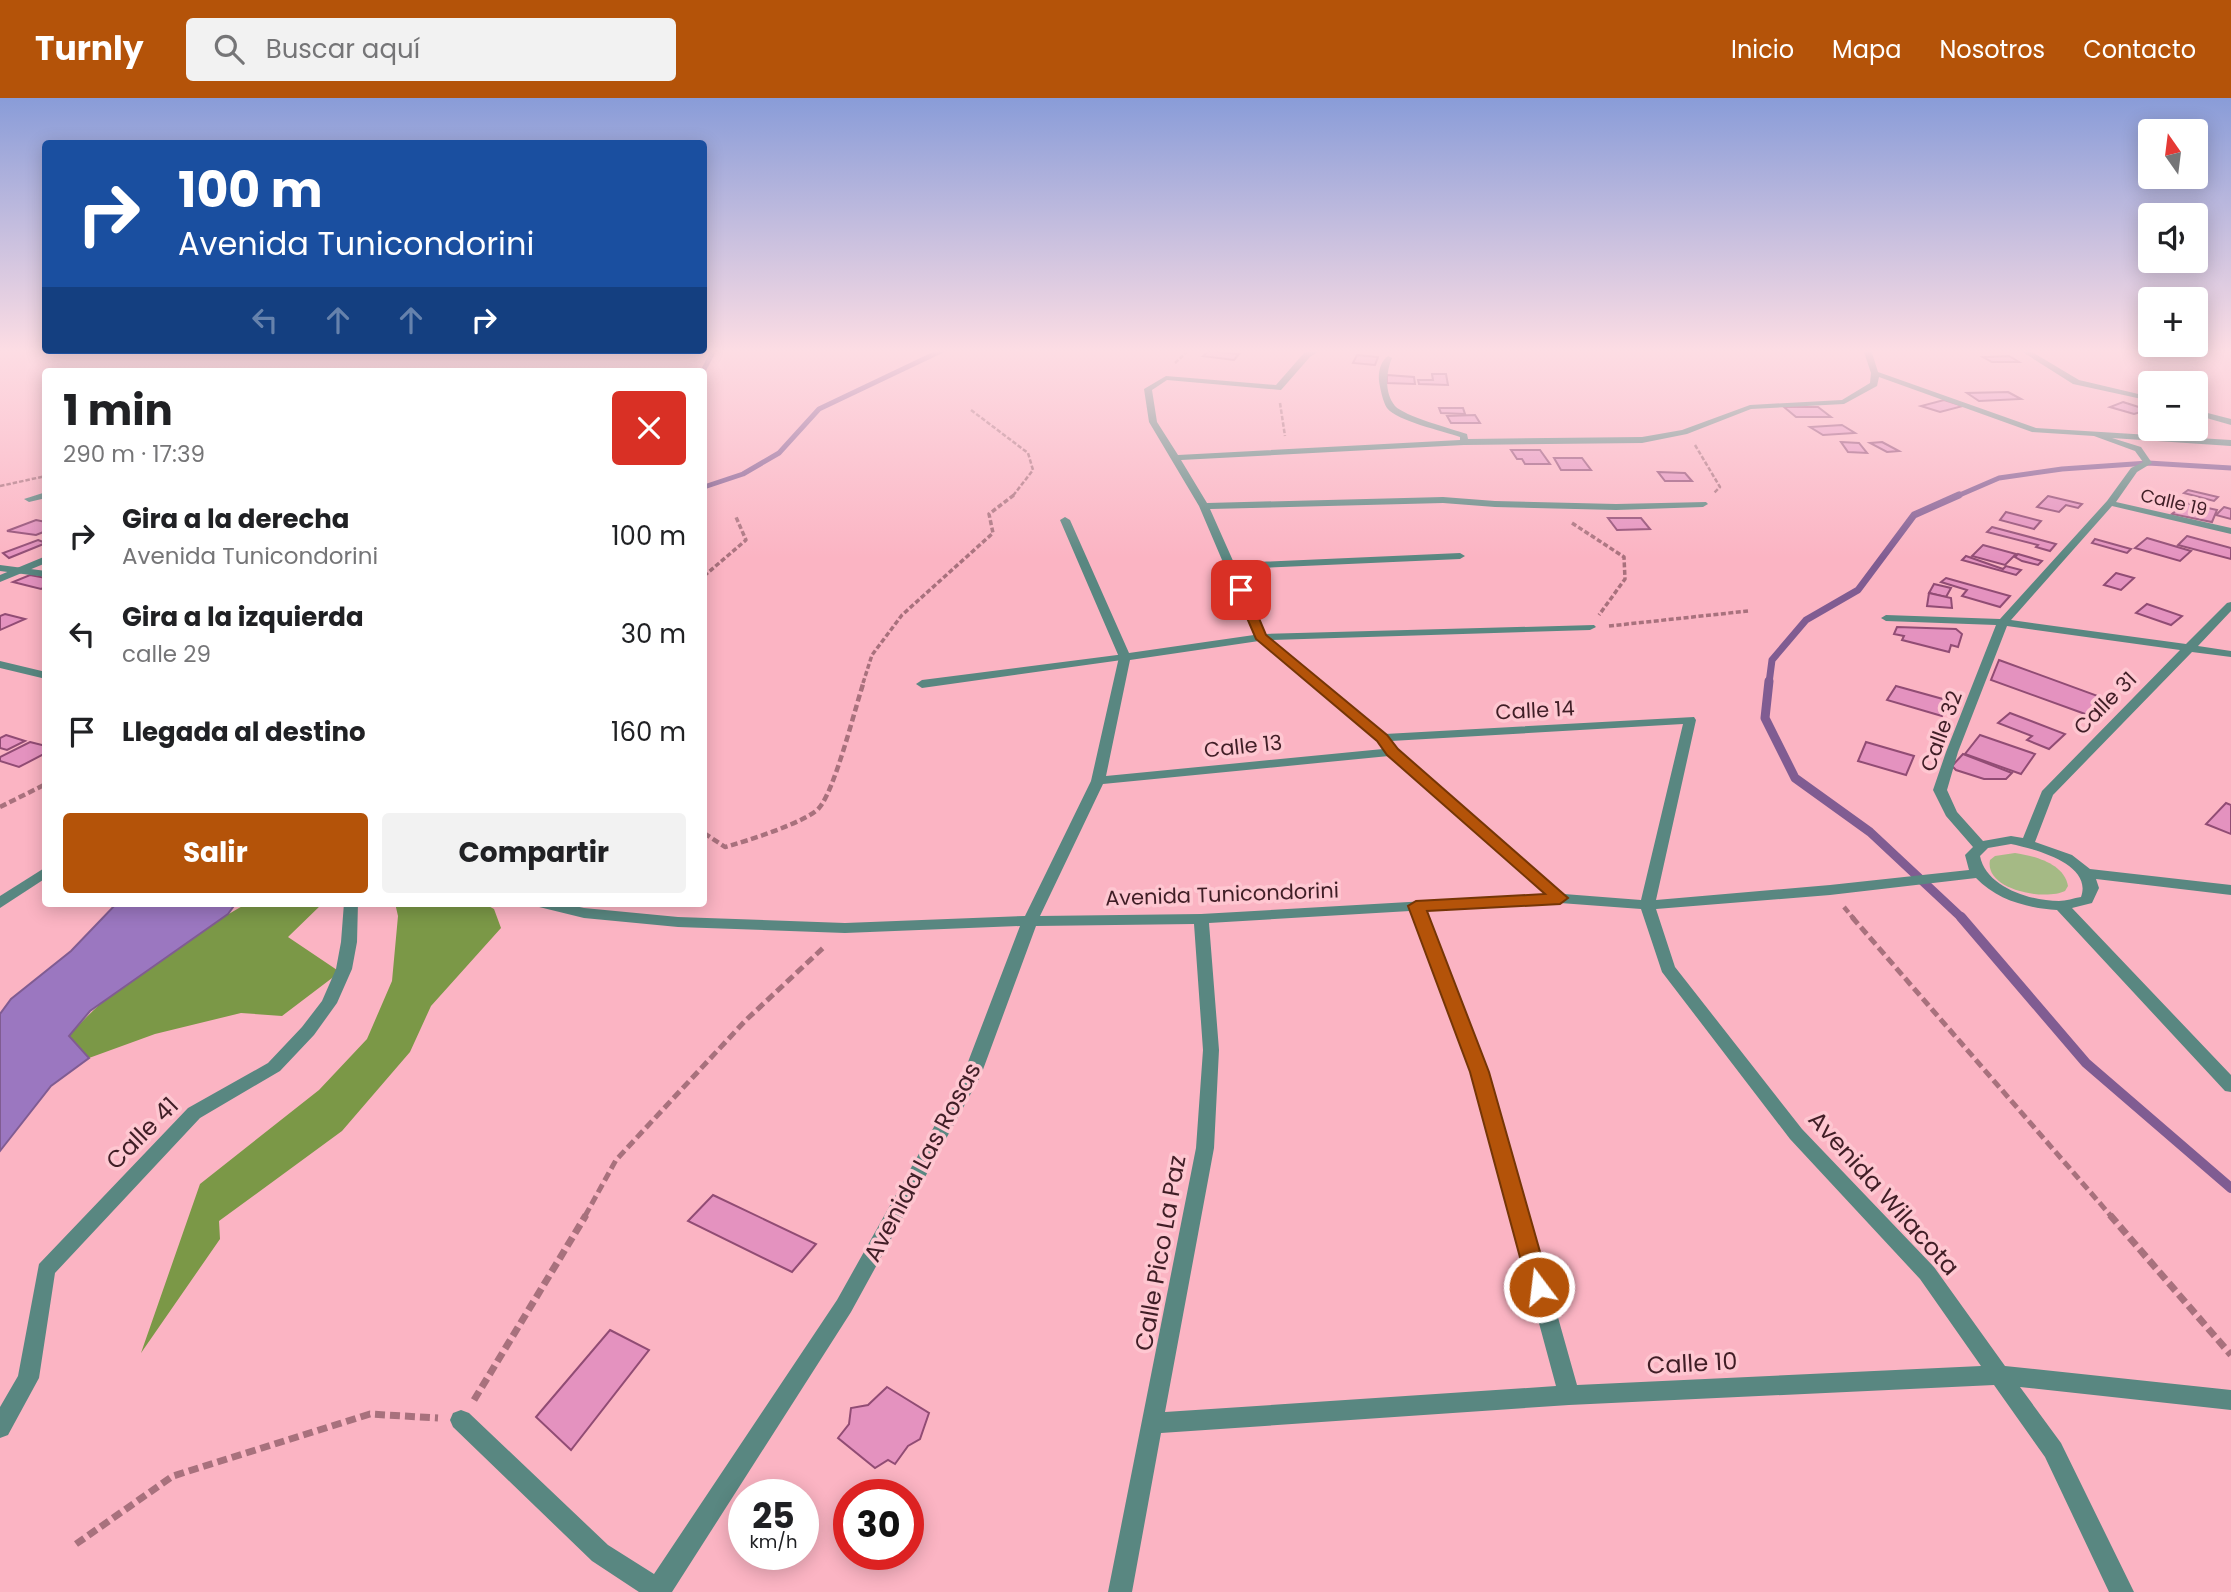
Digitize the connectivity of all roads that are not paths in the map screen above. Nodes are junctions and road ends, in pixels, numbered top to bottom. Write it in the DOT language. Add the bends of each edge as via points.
graph roads {
  1 [pos="1153,419"];
  2 [pos="1415,419"];
  3 [pos="1718,419"];
  4 [pos="2003,419"];
  5 [pos="2098,436"];
  6 [pos="1465,442"];
  7 [pos="2231,443"];
  8 [pos="1176,458"];
  9 [pos="42,496"];
  10 [pos="29,499"];
  11 [pos="2110,503"];
  12 [pos="1703,504"];
  13 [pos="1204,506"];
  14 [pos="1065,520"];
  15 [pos="2231,531"];
  16 [pos="1460,556"];
  17 [pos="42,561"];
  18 [pos="1231,566"];
  19 [pos="0,568"];
  20 [pos="19,571"];
  21 [pos="42,574"];
  22 [pos="0,579"];
  23 [pos="2231,605"];
  24 [pos="1886,618"];
  25 [pos="2003,622"];
  26 [pos="1590,627"];
  27 [pos="1261,637"];
  28 [pos="2190,647"];
  29 [pos="2231,654"];
  30 [pos="1125,657"];
  31 [pos="0,664"];
  32 [pos="42,675"];
  33 [pos="922,684"];
  34 [pos="1382,738"];
  35 [pos="1392,752"];
  36 [pos="1098,781"];
  37 [pos="2028,843"];
  38 [pos="1979,845"];
  39 [pos="1977,873"];
  40 [pos="2086,873"];
  41 [pos="42,874"];
  42 [pos="2231,890"];
  43 [pos="1560,898"];
  44 [pos="0,903"];
  45 [pos="1647,905"];
  46 [pos="1416,906"];
  47 [pos="351,907"];
  48 [pos="558,907"];
  49 [pos="2062,907"];
  50 [pos="1201,919"];
  51 [pos="1030,921"];
  52 [pos="2227,1078"];
  53 [pos="2000,1374"];
  54 [pos="1569,1395"];
  55 [pos="2231,1400"];
  56 [pos="461,1420"];
  57 [pos="1154,1423"];
  58 [pos="0,1427"];
  59 [pos="658,1591"];
  60 [pos="1120,1592"];
  61 [pos="2122,1592"];
  1 -- 8 [label="street"];
  2 -- 6 [label="street" via="1464,436"];
  3 -- 6 [label="street" via="1684,432 1642,440"];
  4 -- 5 [label="street" via="2035,430"];
  5 -- 7 [label="street"];
  5 -- 11 [label="street" via="2138,449 2148,463 2134,470"];
  6 -- 8 [label="street"];
  8 -- 13 [label="street"];
  9 -- 10 [label="street"];
  11 -- 15 [label="street, Calle 19"];
  11 -- 25 [label="street"];
  12 -- 13 [label="street" via="1616,507 1443,500"];
  13 -- 18 [label="street"];
  14 -- 30 [label="street"];
  16 -- 18 [label="street"];
  17 -- 20 [label="street"];
  18 -- 27 [label="street"];
  19 -- 20 [label="street"];
  20 -- 21 [label="street"];
  20 -- 22 [label="street"];
  23 -- 28 [label="street, Calle 31"];
  24 -- 25 [label="street"];
  25 -- 28 [label="street"];
  25 -- 38 [label="street, Calle 32" via="1940,790 1951,813"];
  26 -- 27 [label="street"];
  27 -- 30 [label="street"];
  27 -- 34 [label="street"];
  28 -- 29 [label="street"];
  28 -- 37 [label="street, Calle 31" via="2046,794"];
  30 -- 33 [label="street"];
  30 -- 36 [label="street, Avenida Las Rosas"];
  31 -- 32 [label="street"];
  34 -- 35 [label="street"];
  34 -- 45 [label="street, Calle 14" via="1690,720"];
  35 -- 36 [label="street, Calle 13"];
  35 -- 43 [label="street"];
  36 -- 51 [label="street, Avenida Las Rosas"];
  37 -- 38 [label="street"];
  37 -- 40 [label="street" via="2062,855"];
  38 -- 39 [label="street" via="1970,862"];
  39 -- 45 [label="street, Avenida Tunicondorini"];
  39 -- 49 [label="street" via="1988,884 2023,901"];
  40 -- 42 [label="street"];
  40 -- 49 [label="street" via="2092,883 2087,900"];
  41 -- 44 [label="street"];
  43 -- 45 [label="street, Avenida Tunicondorini"];
  43 -- 46 [label="street, Avenida Tunicondorini"];
  45 -- 53 [label="street, Avenida Wilacota" via="1668,968 1796,1134 1927,1273"];
  46 -- 50 [label="street, Avenida Tunicondorini"];
  46 -- 54 [label="street" via="1480,1072"];
  47 -- 58 [label="street, Calle 41" via="344,969 329,1003 308,1031 274,1067 194,1113 46,1270 28,1378"];
  48 -- 51 [label="street, Avenida Tunicondorini" via="678,922 845,928"];
  49 -- 52 [label="street"];
  50 -- 51 [label="street, Avenida Tunicondorini"];
  50 -- 57 [label="street, Calle Pico La Paz" via="1211,1050 1205,1148"];
  51 -- 59 [label="street, Avenida Las Rosas" via="972,1075 851,1293"];
  53 -- 54 [label="street, Calle 10"];
  53 -- 55 [label="street, Calle 10"];
  53 -- 61 [label="street, Avenida Wilacota" via="2053,1450"];
  54 -- 57 [label="street, Calle 10"];
  56 -- 59 [label="street" via="600,1553"];
  57 -- 60 [label="street, Calle Pico La Paz"];
}
